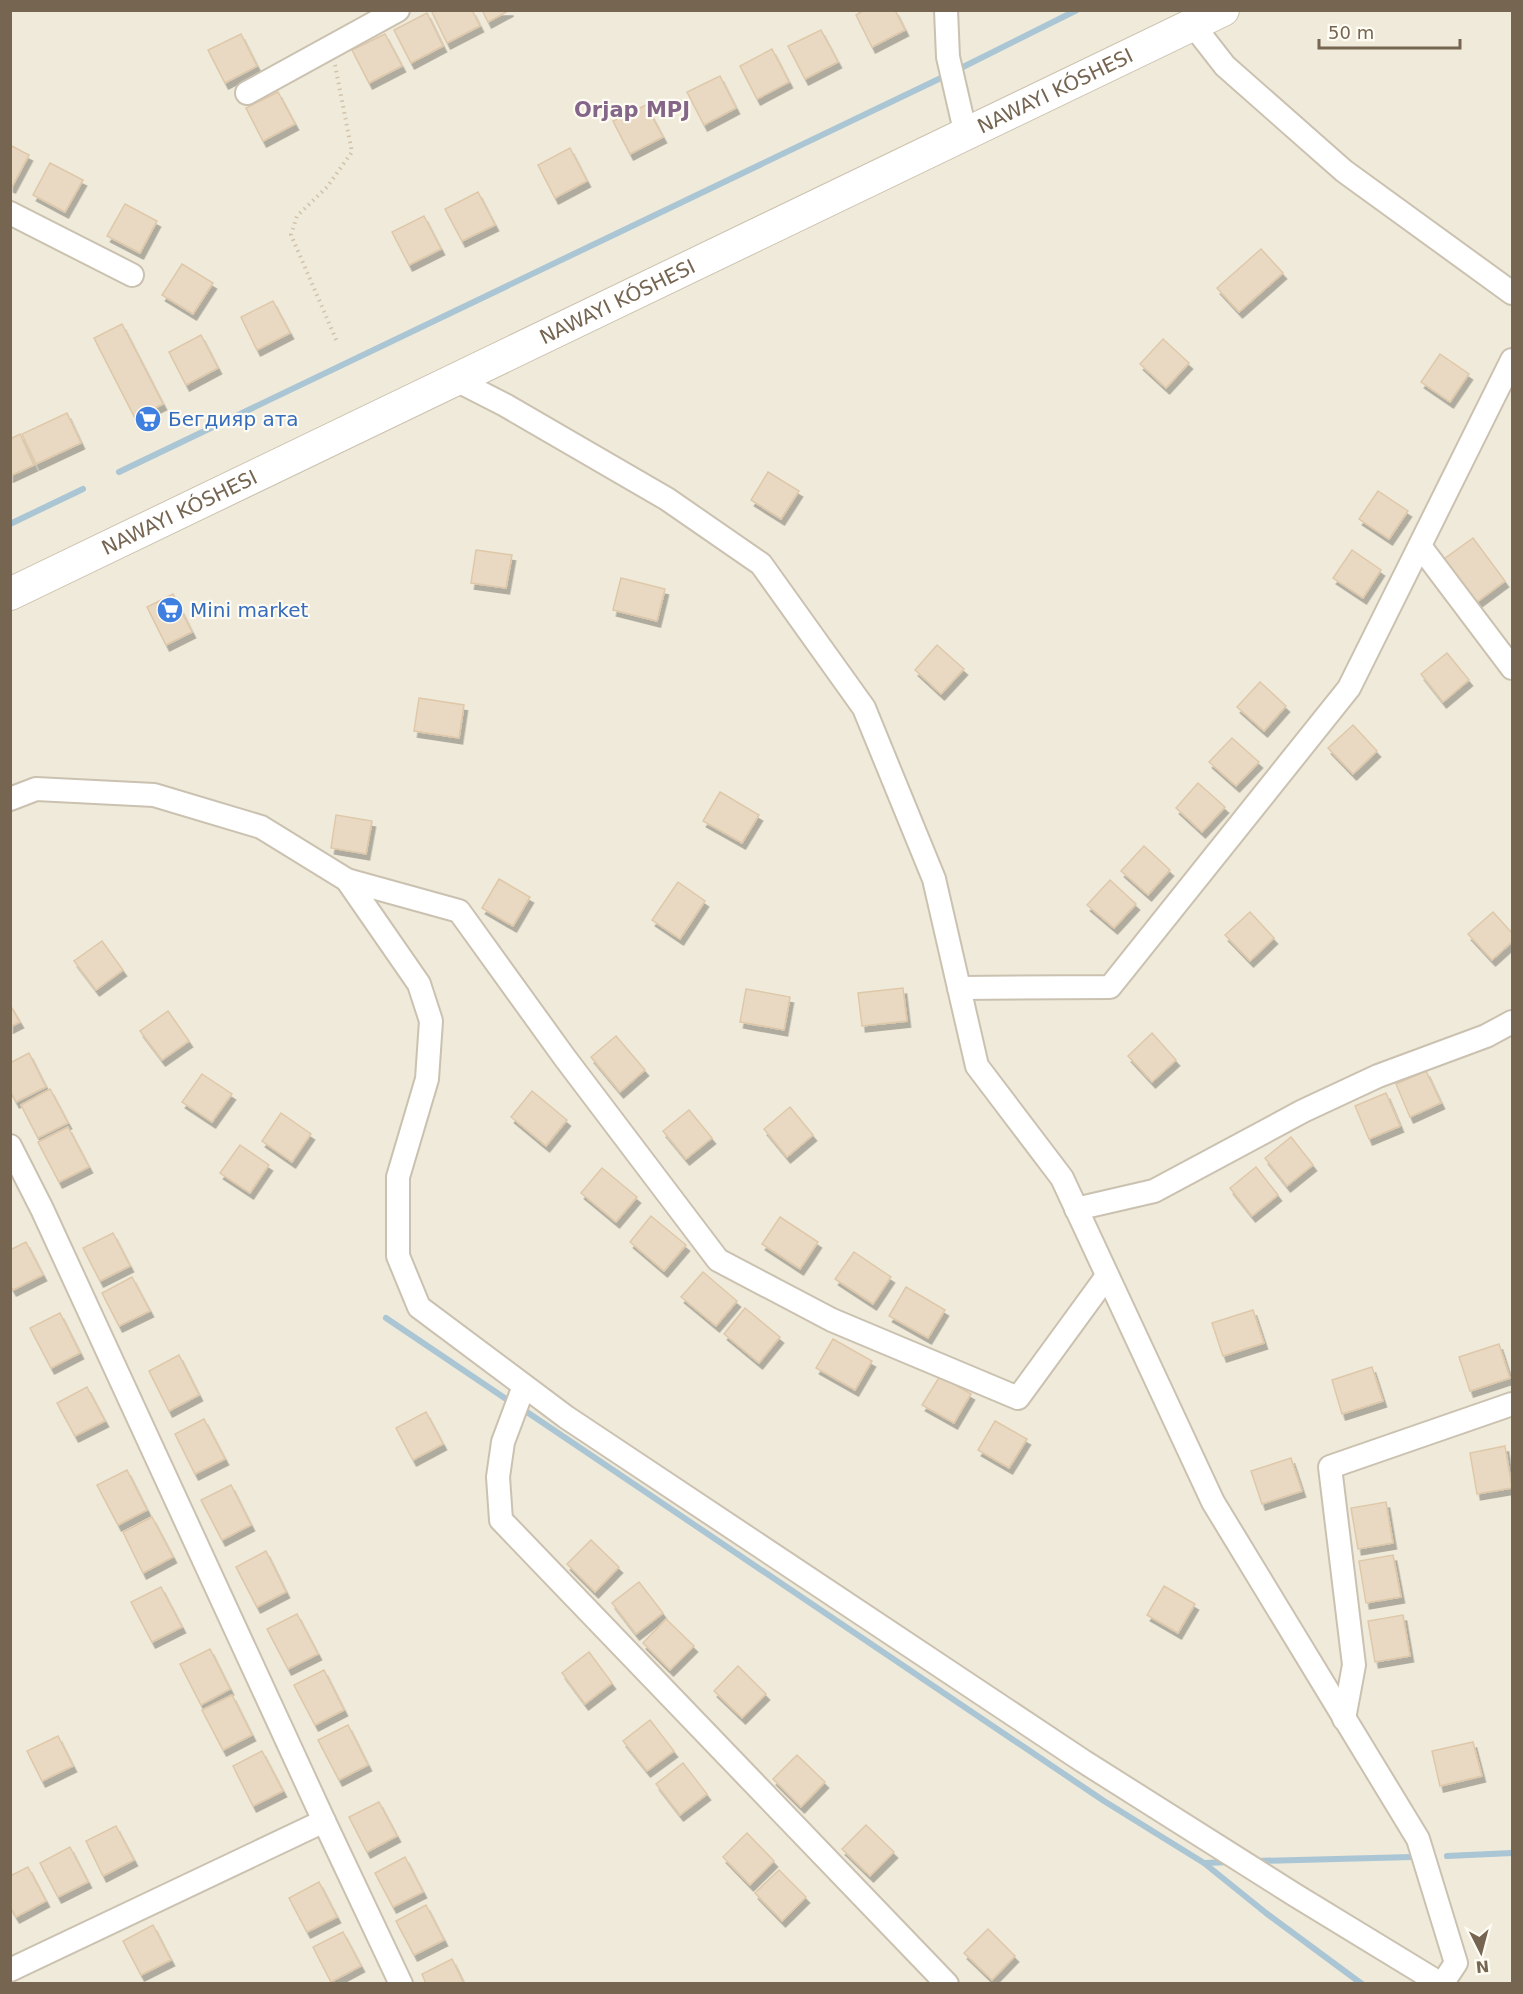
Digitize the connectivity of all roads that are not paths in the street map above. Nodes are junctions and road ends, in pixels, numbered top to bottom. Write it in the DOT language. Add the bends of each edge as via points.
graph roads {
  1 [pos="398,10"];
  2 [pos="946,10"];
  3 [pos="1223,10"];
  4 [pos="1193,25"];
  5 [pos="247,93"];
  6 [pos="966,135"];
  7 [pos="10,213"];
  8 [pos="132,275"];
  9 [pos="1512,293"];
  10 [pos="1512,360"];
  11 [pos="454,379"];
  12 [pos="1420,546"];
  13 [pos="10,594"];
  14 [pos="1512,668"];
  15 [pos="10,799"];
  16 [pos="347,880"];
  17 [pos="959,988"];
  18 [pos="1512,1022"];
  19 [pos="10,1146"];
  20 [pos="1076,1209"];
  21 [pos="1107,1276"];
  22 [pos="524,1386"];
  23 [pos="1512,1405"];
  24 [pos="1344,1719"];
  25 [pos="324,1821"];
  26 [pos="10,1970"];
  27 [pos="401,1983"];
  28 [pos="947,1983"];
  29 [pos="1441,1983"];
  1 -- 5 [label="street"];
  2 -- 6 [label="street" via="948,57"];
  3 -- 4 [label="main road"];
  4 -- 6 [label="main road"];
  4 -- 9 [label="street" via="1225,66 1344,171"];
  6 -- 11 [label="main road"];
  7 -- 8 [label="street"];
  10 -- 12 [label="street"];
  11 -- 13 [label="main road"];
  11 -- 17 [label="street" via="668,499 761,564 864,708 934,879"];
  12 -- 14 [label="street"];
  12 -- 17 [label="street" via="1349,688 1110,987"];
  15 -- 16 [label="street" via="36,789 154,795 261,827"];
  16 -- 21 [label="street" via="459,911 718,1260 821,1315 1018,1398"];
  16 -- 22 [label="street" via="419,984 431,1021 427,1079 398,1177 398,1256 419,1307"];
  17 -- 20 [label="street" via="977,1066 1062,1178"];
  18 -- 20 [label="street" via="1486,1036 1378,1076 1154,1191"];
  19 -- 25 [label="street"];
  20 -- 21 [label="street"];
  21 -- 24 [label="street" via="1213,1502"];
  22 -- 28 [label="street" via="503,1442 498,1477 501,1520"];
  22 -- 29 [label="street" via="566,1418 1083,1761"];
  23 -- 24 [label="street" via="1330,1467 1354,1665"];
  24 -- 29 [label="street" via="1418,1839 1456,1963"];
  25 -- 26 [label="street"];
  25 -- 27 [label="street"];
}
